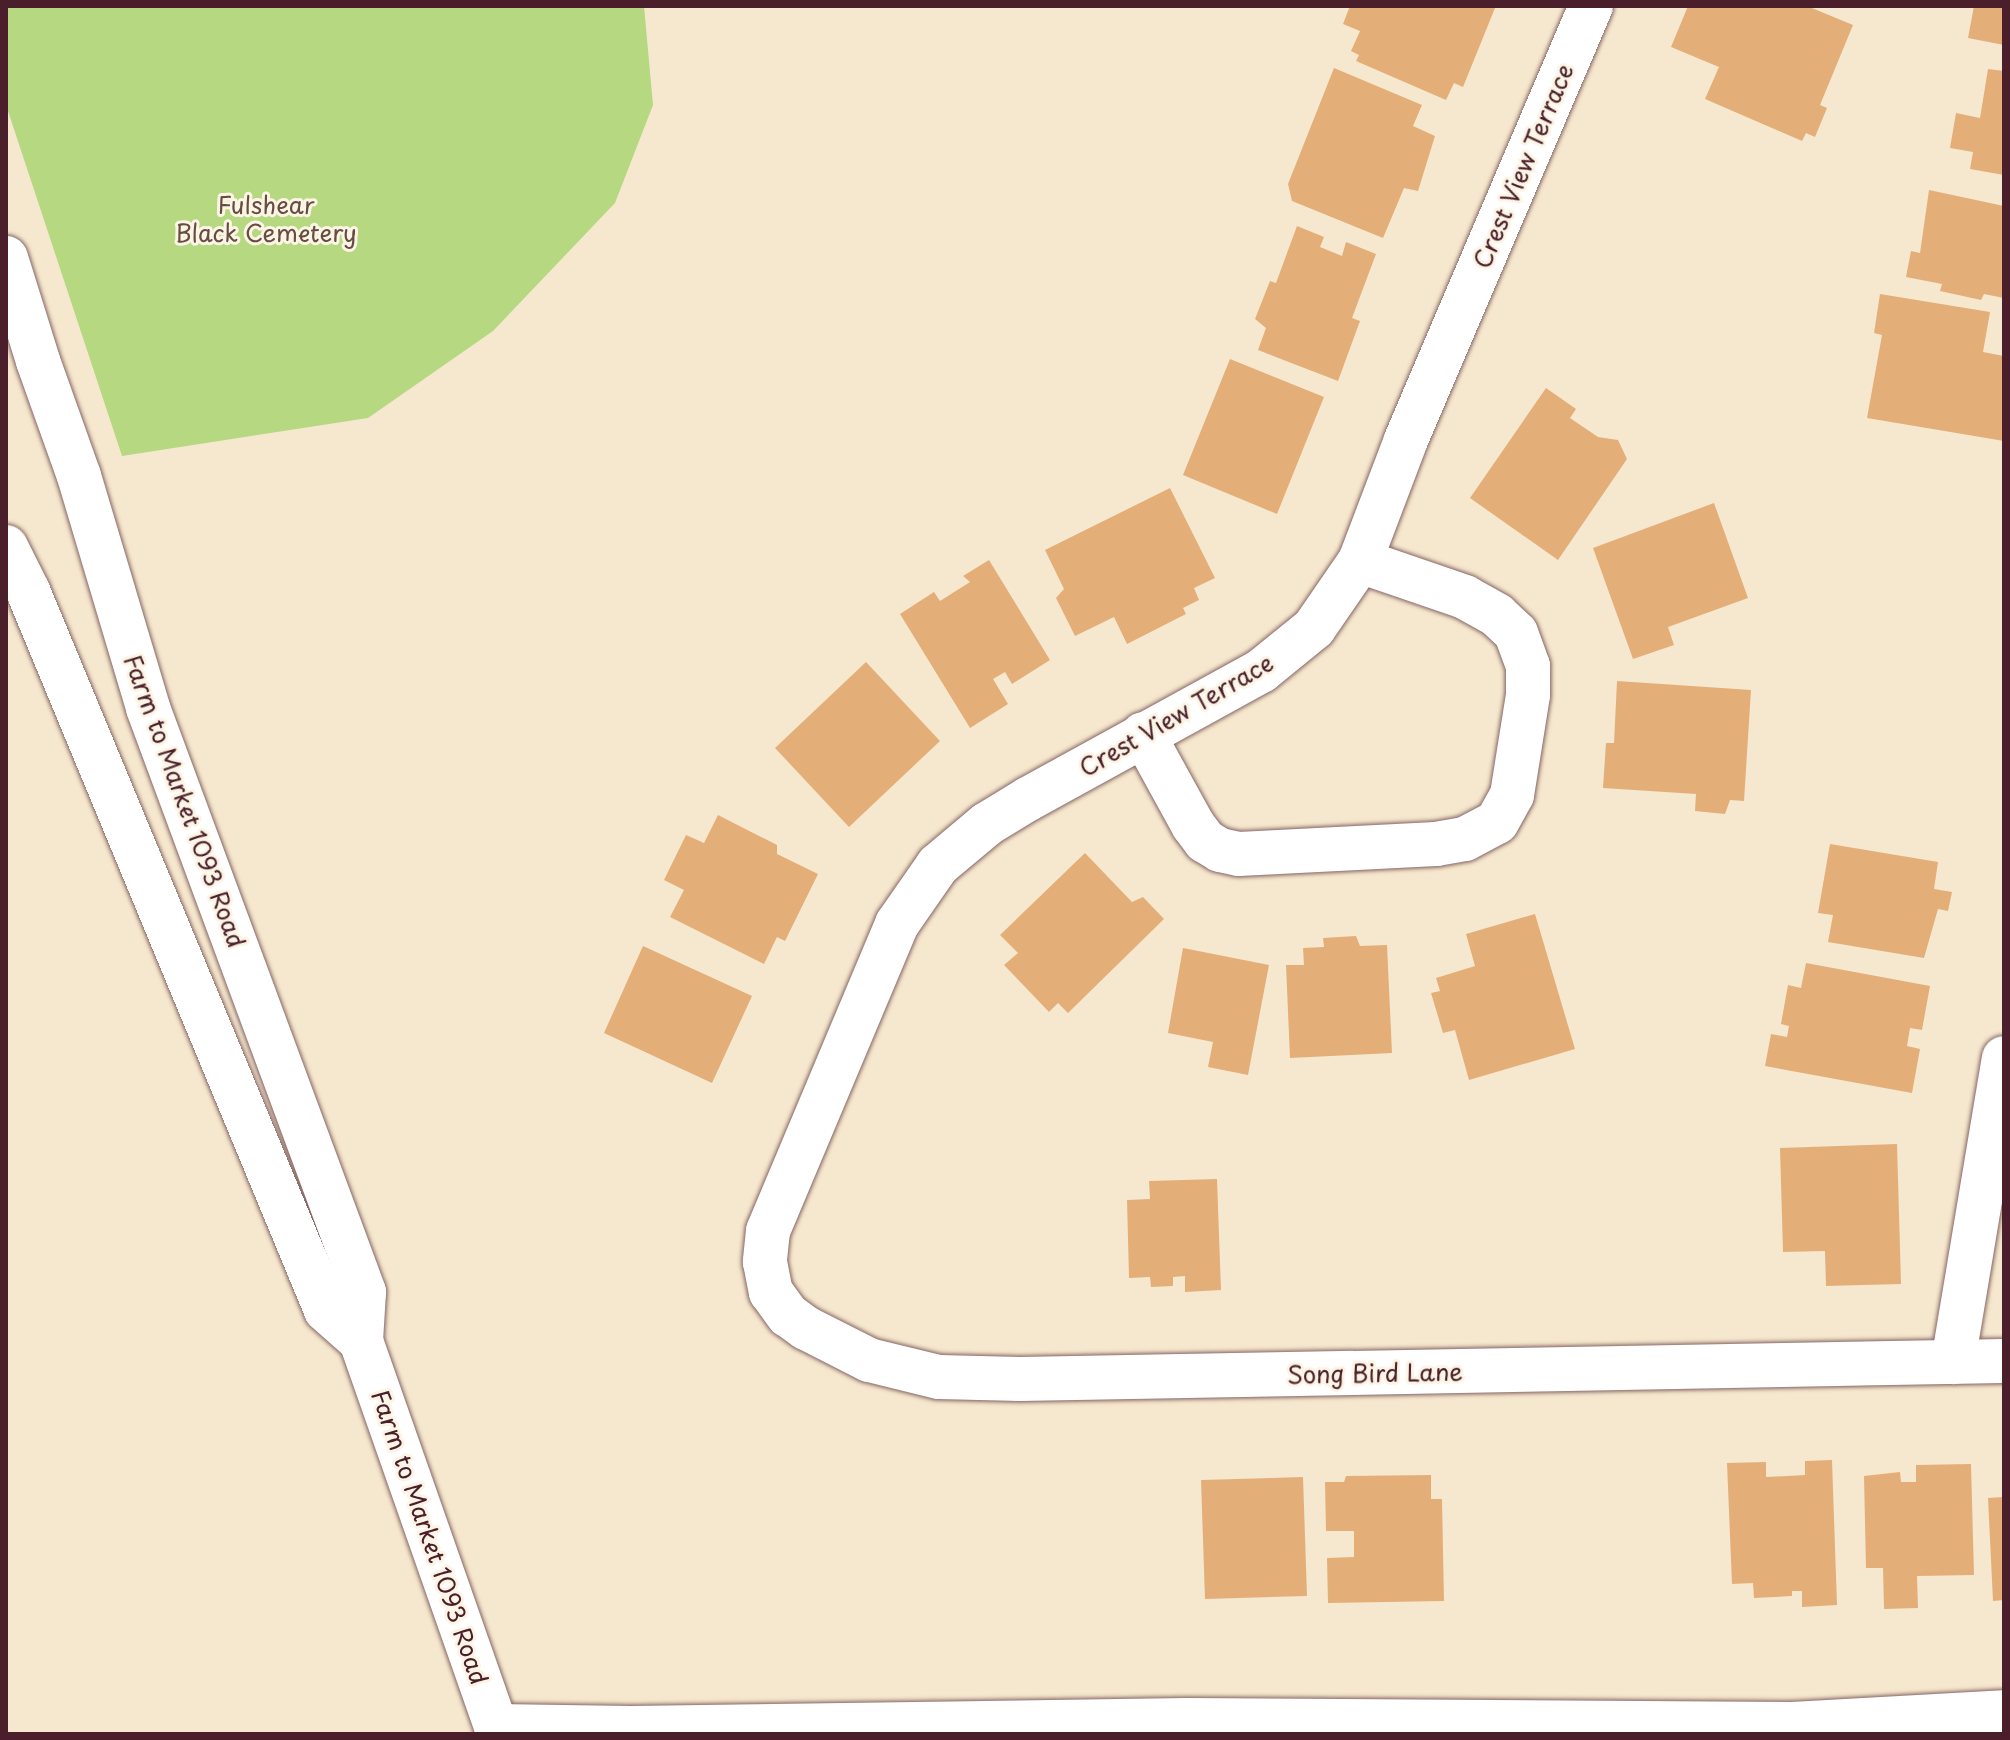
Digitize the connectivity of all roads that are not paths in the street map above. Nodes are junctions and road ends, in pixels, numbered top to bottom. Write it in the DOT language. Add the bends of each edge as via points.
graph roads {
  1 [pos="1591,6"];
  2 [pos="6,258"];
  3 [pos="6,547"];
  4 [pos="1360,561"];
  5 [pos="1143,734"];
  6 [pos="2004,1058"];
  7 [pos="771,1292"];
  8 [pos="361,1341"];
  9 [pos="2004,1361"];
  10 [pos="1953,1362"];
  11 [pos="2004,1712"];
  12 [pos="498,1730"];
  1 -- 4 [label="street, Crest View Terrace" via="1406,440"];
  2 -- 8 [label="street, Farm to Market 1093 Road" via="79,476 148,708 364,1292"];
  3 -- 8 [label="street, Farm to Market 1093 Road" via="326,1310"];
  4 -- 5 [label="street, Crest View Terrace" via="1314,628 1261,671"];
  4 -- 5 [label="street" via="1465,597 1516,633 1528,666 1528,695 1512,795 1497,822 1465,839 1436,844 1239,854 1220,850 1193,825"];
  5 -- 7 [label="street, Crest View Terrace" via="987,824 938,865 897,924 768,1231 765,1262"];
  6 -- 10 [label="street"];
  7 -- 10 [label="street, Song Bird Lane" via="806,1328 869,1360 939,1377"];
  8 -- 12 [label="street, Farm to Market 1093 Road"];
  9 -- 10 [label="street, Song Bird Lane"];
  11 -- 12 [label="street" via="1792,1724 1187,1720"];
}
